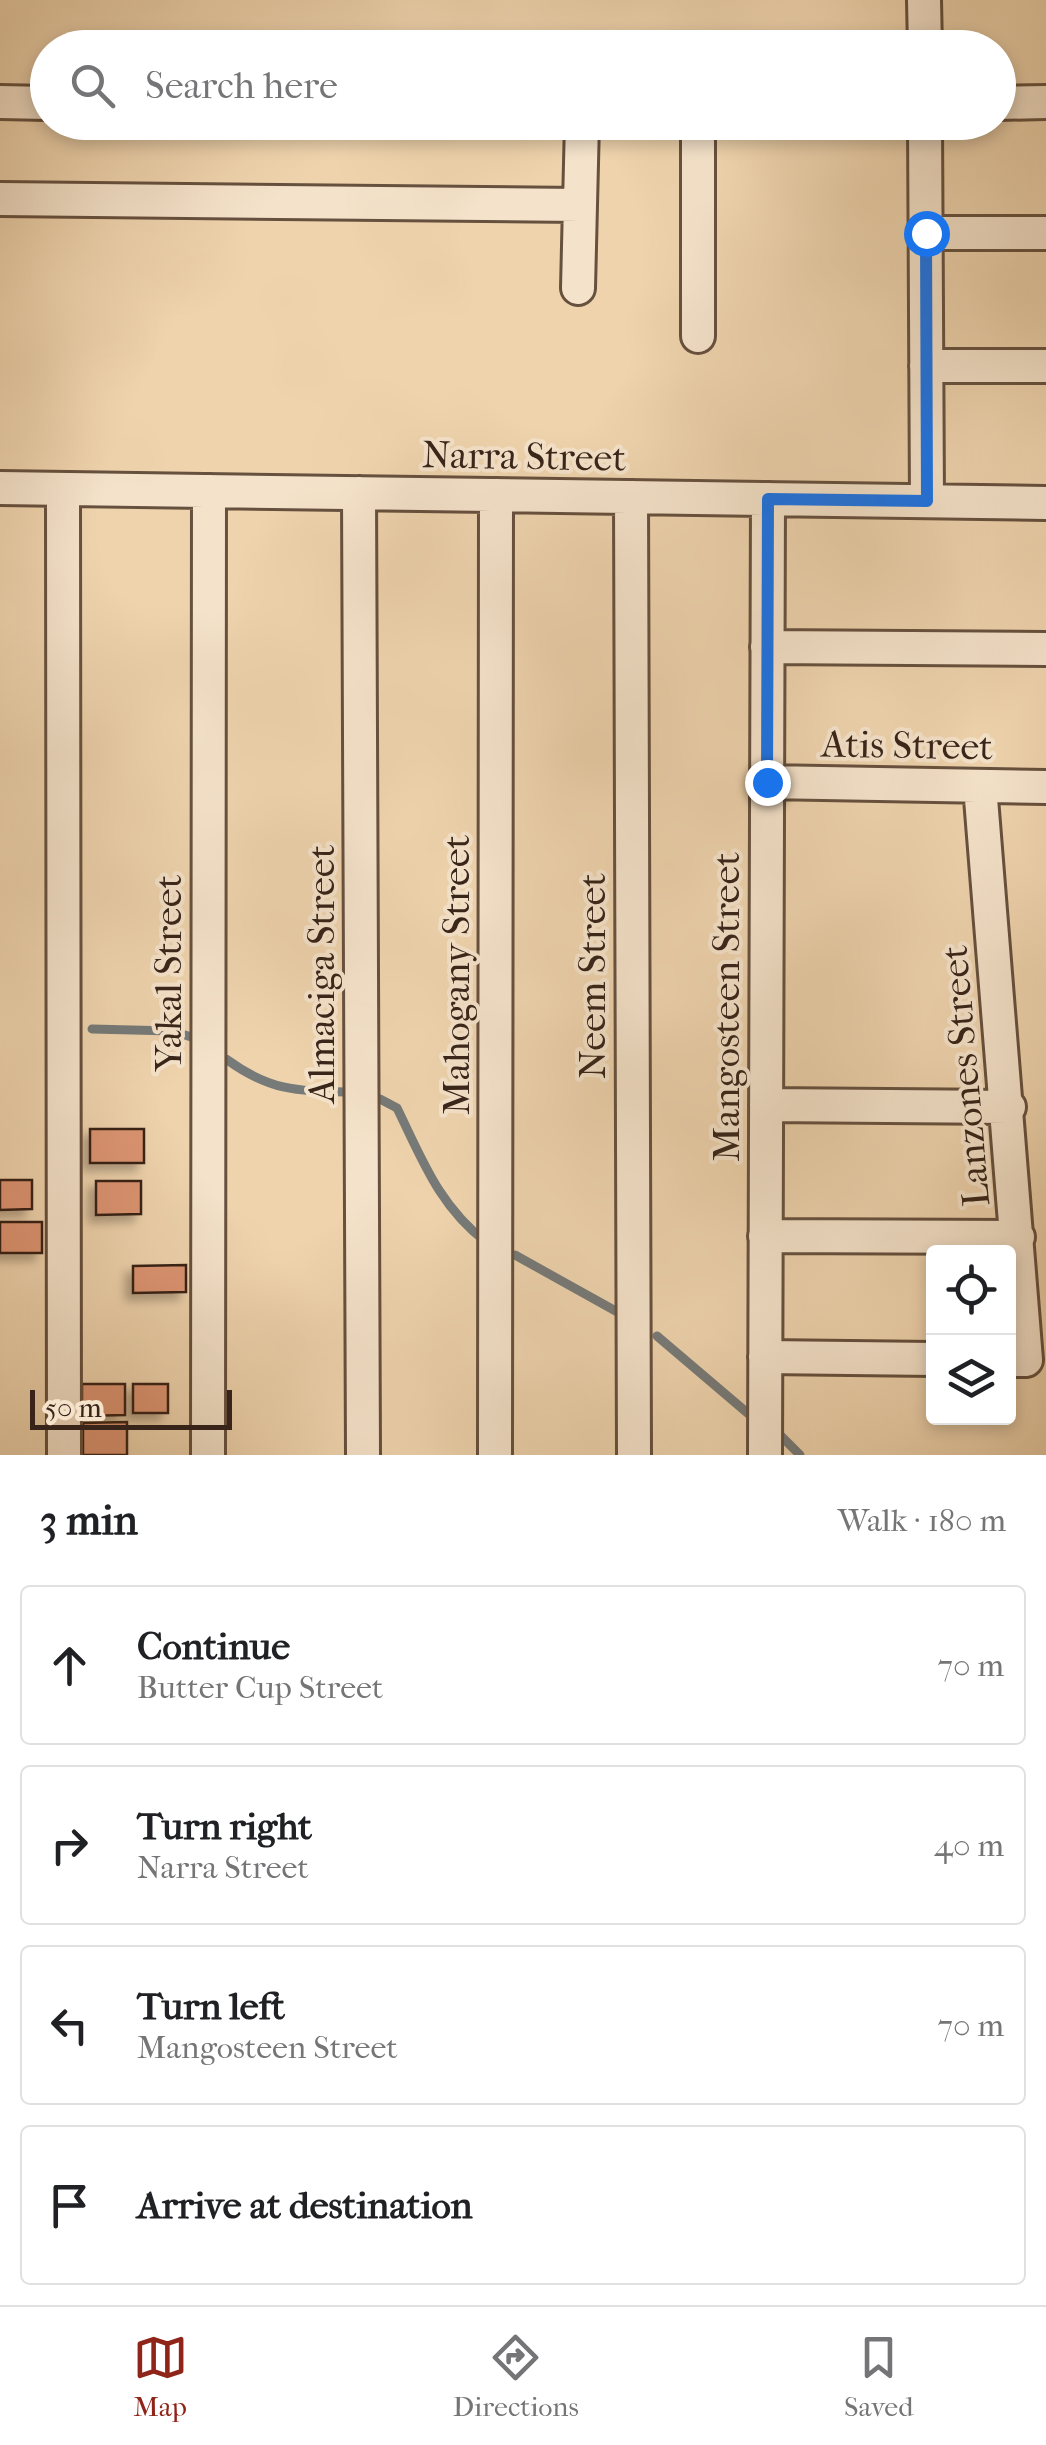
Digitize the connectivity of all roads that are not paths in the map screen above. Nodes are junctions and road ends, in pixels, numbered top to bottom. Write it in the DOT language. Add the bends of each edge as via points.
graph roads {
  1 [pos="924,0"];
  2 [pos="925,30"];
  3 [pos="0,102"];
  4 [pos="1016,102"];
  5 [pos="1046,102"];
  6 [pos="30,103"];
  7 [pos="582,140"];
  8 [pos="698,140"];
  9 [pos="925,140"];
  10 [pos="0,199"];
  11 [pos="580,205"];
  12 [pos="1046,232"];
  13 [pos="926,233"];
  14 [pos="578,288"];
  15 [pos="698,336"];
  16 [pos="926,366"];
  17 [pos="1046,366"];
  18 [pos="0,488"];
  19 [pos="63,489"];
  20 [pos="209,491"];
  21 [pos="359,494"];
  22 [pos="496,495"];
  23 [pos="631,497"];
  24 [pos="768,499"];
  25 [pos="927,501"];
  26 [pos="1046,503"];
  27 [pos="767,646"];
  28 [pos="1046,649"];
  29 [pos="767,782"];
  30 [pos="980,786"];
  31 [pos="1046,787"];
  32 [pos="766,1105"];
  33 [pos="1009,1106"];
  34 [pos="765,1236"];
  35 [pos="1018,1237"];
  36 [pos="765,1357"];
  37 [pos="926,1359"];
  38 [pos="1018,1360"];
  39 [pos="64,1455"];
  40 [pos="208,1455"];
  41 [pos="363,1455"];
  42 [pos="495,1455"];
  43 [pos="634,1455"];
  44 [pos="765,1455"];
  1 -- 2 [label="street"];
  3 -- 6 [label="street"];
  4 -- 5 [label="street"];
  7 -- 11 [label="street"];
  8 -- 15 [label="street"];
  9 -- 13 [label="street"];
  10 -- 11 [label="street"];
  11 -- 14 [label="street"];
  12 -- 13 [label="street"];
  13 -- 16 [label="street"];
  16 -- 17 [label="street"];
  16 -- 25 [label="street"];
  18 -- 19 [label="street, Narra Street"];
  19 -- 20 [label="street, Narra Street"];
  19 -- 39 [label="street"];
  20 -- 21 [label="street, Narra Street"];
  20 -- 40 [label="street, Yakal Street"];
  21 -- 22 [label="street, Narra Street"];
  21 -- 41 [label="street, Almaciga Street"];
  22 -- 23 [label="street, Narra Street"];
  22 -- 42 [label="street, Mahogany Street"];
  23 -- 24 [label="street, Narra Street"];
  23 -- 43 [label="street, Neem Street"];
  24 -- 25 [label="street, Narra Street"];
  24 -- 27 [label="street, Mangosteen Street"];
  25 -- 26 [label="street, Narra Street"];
  27 -- 28 [label="street"];
  27 -- 29 [label="street, Mangosteen Street"];
  29 -- 30 [label="street, Atis Street"];
  29 -- 32 [label="street, Mangosteen Street"];
  30 -- 31 [label="street, Atis Street"];
  30 -- 33 [label="street, Lanzones Street"];
  32 -- 33 [label="street"];
  32 -- 34 [label="street, Mangosteen Street"];
  33 -- 35 [label="street, Lanzones Street"];
  34 -- 35 [label="street"];
  34 -- 36 [label="street, Mangosteen Street"];
  35 -- 38 [label="street, Lanzones Street"];
  36 -- 37 [label="street"];
  36 -- 44 [label="street, Mangosteen Street"];
}
